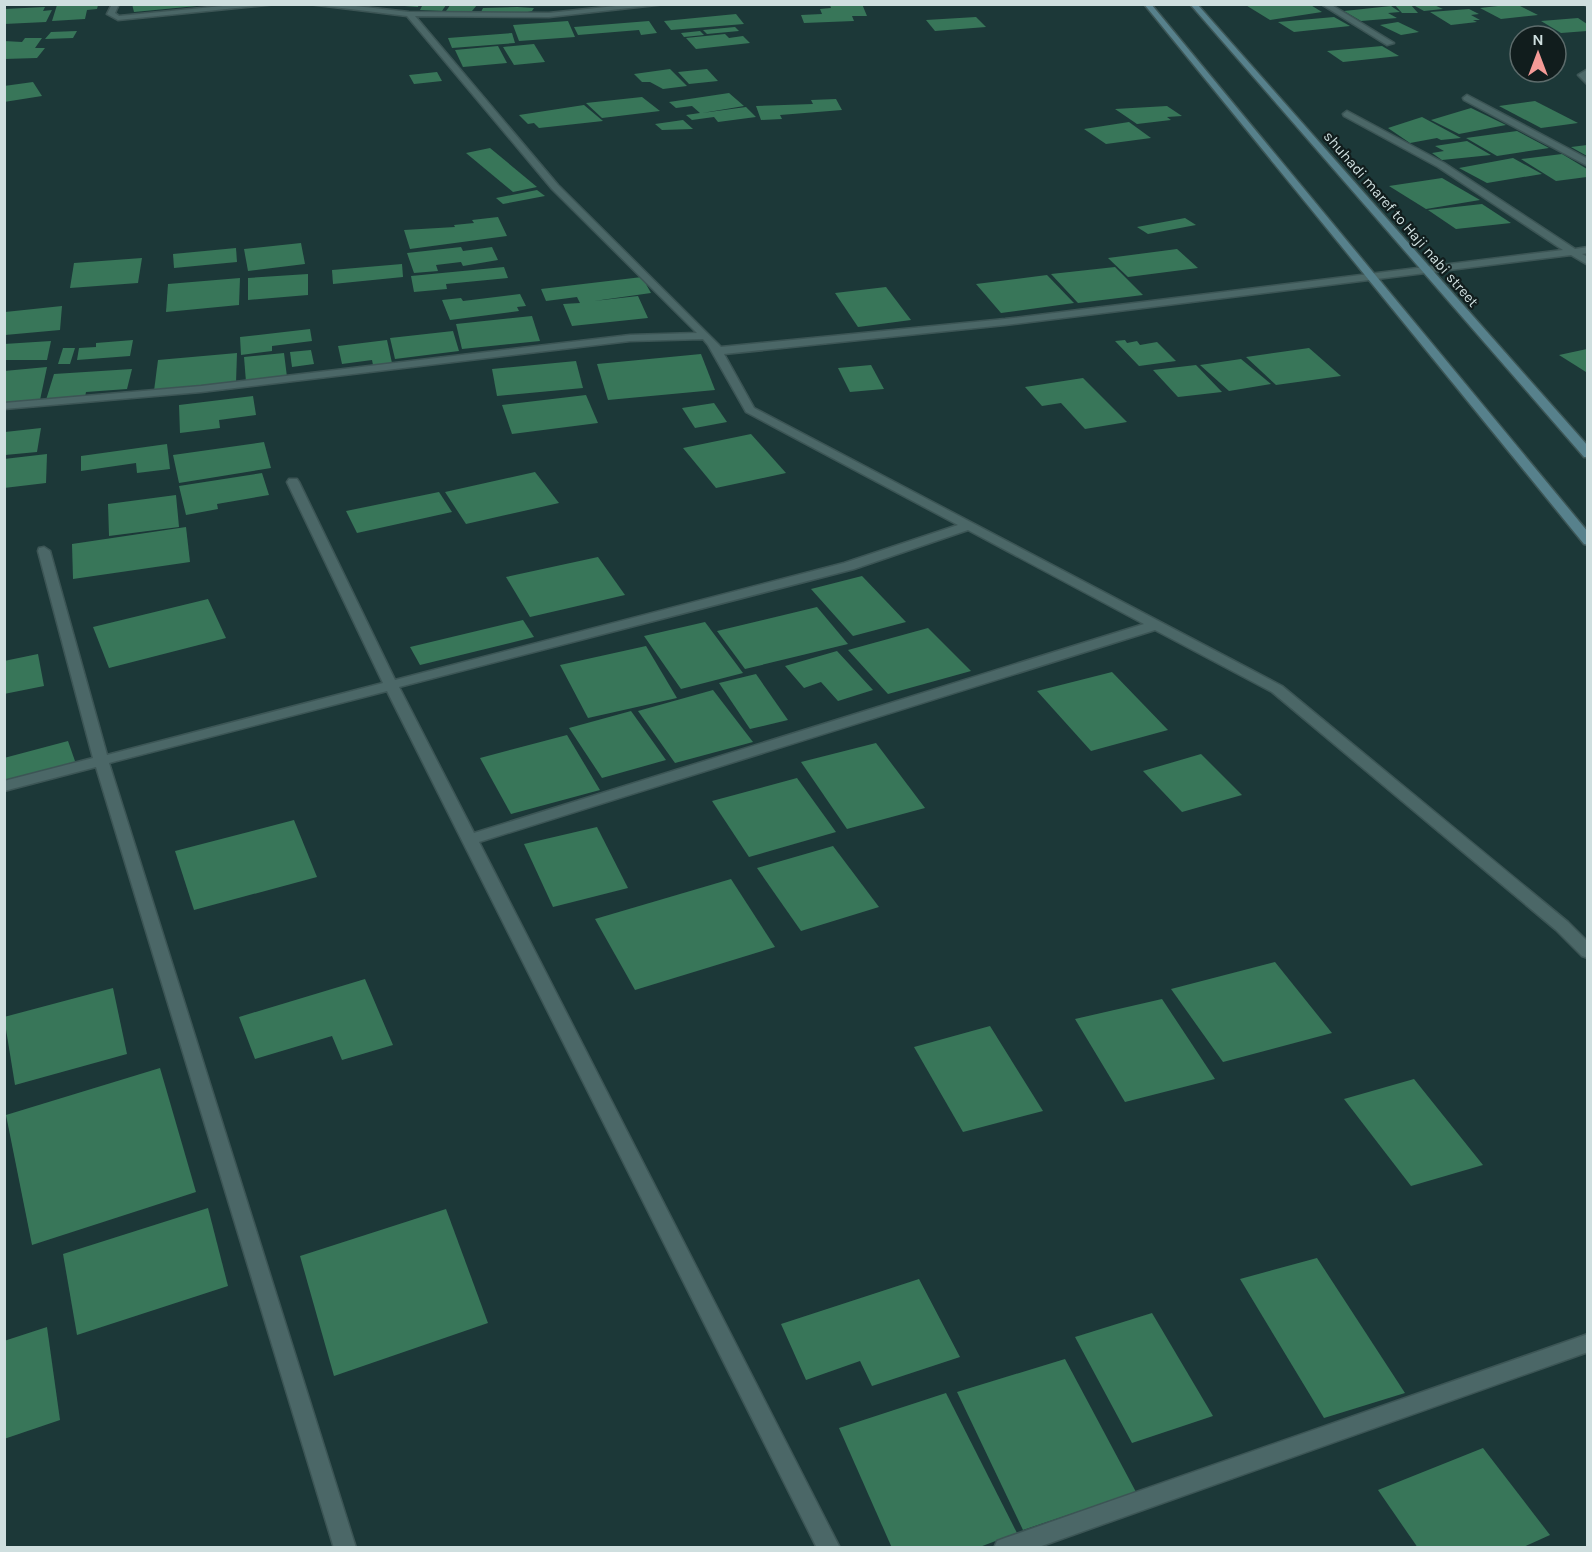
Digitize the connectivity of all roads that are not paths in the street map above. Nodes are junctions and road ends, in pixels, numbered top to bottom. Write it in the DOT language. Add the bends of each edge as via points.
graph roads {
  1 [pos="116,4"];
  2 [pos="273,4"];
  3 [pos="312,4"];
  4 [pos="662,4"];
  5 [pos="1147,4"];
  6 [pos="1193,4"];
  7 [pos="1324,4"];
  8 [pos="409,14"];
  9 [pos="1390,43"];
  10 [pos="1587,71"];
  11 [pos="1587,83"];
  12 [pos="1467,98"];
  13 [pos="1347,114"];
  14 [pos="1587,163"];
  15 [pos="1587,250"];
  16 [pos="1572,252"];
  17 [pos="1587,262"];
  18 [pos="1425,270"];
  19 [pos="1369,277"];
  20 [pos="706,336"];
  21 [pos="717,351"];
  22 [pos="4,406"];
  23 [pos="1587,454"];
  24 [pos="293,482"];
  25 [pos="969,526"];
  26 [pos="1587,541"];
  27 [pos="44,551"];
  28 [pos="1156,625"];
  29 [pos="391,685"];
  30 [pos="101,760"];
  31 [pos="4,786"];
  32 [pos="470,840"];
  33 [pos="1587,952"];
  34 [pos="1587,1343"];
  35 [pos="345,1548"];
  36 [pos="830,1548"];
  37 [pos="1005,1548"];
  1 -- 2 [label="street" via="111,14 118,18"];
  3 -- 8 [label="street"];
  4 -- 8 [label="street" via="549,15"];
  5 -- 19 [label="main road"];
  6 -- 18 [label="main road, shuhadi maref to Haji nabi street"];
  7 -- 9 [label="street"];
  8 -- 20 [label="street" via="555,187"];
  10 -- 11 [label="street" via="1582,75"];
  12 -- 14 [label="street"];
  13 -- 16 [label="street" via="1441,165"];
  15 -- 16 [label="street"];
  16 -- 17 [label="street"];
  16 -- 18 [label="street"];
  18 -- 19 [label="street"];
  18 -- 23 [label="main road, shuhadi maref to Haji nabi street"];
  19 -- 21 [label="street" via="1005,322"];
  19 -- 26 [label="main road"];
  20 -- 21 [label="street"];
  20 -- 22 [label="street" via="630,338 201,389"];
  21 -- 25 [label="street" via="750,410"];
  24 -- 29 [label="street"];
  25 -- 28 [label="street"];
  25 -- 29 [label="street" via="849,566"];
  27 -- 30 [label="street"];
  28 -- 32 [label="street"];
  28 -- 33 [label="street" via="1277,689 1562,926"];
  29 -- 30 [label="street"];
  29 -- 32 [label="street"];
  30 -- 31 [label="street"];
  30 -- 35 [label="street"];
  32 -- 36 [label="street"];
  34 -- 37 [label="street"];
}
